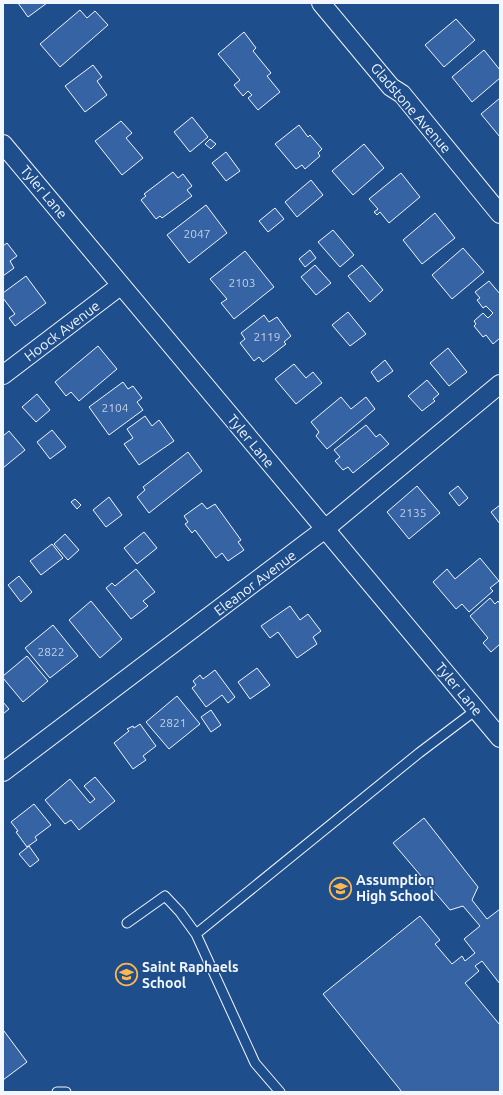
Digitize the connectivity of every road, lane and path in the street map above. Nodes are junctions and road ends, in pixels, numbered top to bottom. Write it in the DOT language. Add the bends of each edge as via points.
graph roads {
  1 [pos="321,3"];
  2 [pos="3,144"];
  3 [pos="500,214"];
  4 [pos="120,286"];
  5 [pos="3,376"];
  6 [pos="500,384"];
  7 [pos="325,529"];
  8 [pos="476,710"];
  9 [pos="500,738"];
  10 [pos="3,772"];
  11 [pos="127,923"];
  12 [pos="196,934"];
  13 [pos="57,1092"];
  14 [pos="66,1092"];
  15 [pos="280,1092"];
  1 -- 3 [label="street, Gladstone Avenue" via="391,87 402,94"];
  2 -- 4 [label="street, Tyler Lane"];
  4 -- 5 [label="street, Hoock Avenue"];
  4 -- 7 [label="street, Tyler Lane"];
  6 -- 7 [label="street, Eleanor Avenue"];
  7 -- 8 [label="street, Tyler Lane"];
  7 -- 10 [label="street, Eleanor Avenue"];
  8 -- 9 [label="street, Tyler Lane"];
  8 -- 12 [label="lane" via="419,752"];
  11 -- 12 [label="lane" via="165,896"];
  12 -- 15 [label="lane" via="255,1063"];
  13 -- 14 [label="lane"];
}
